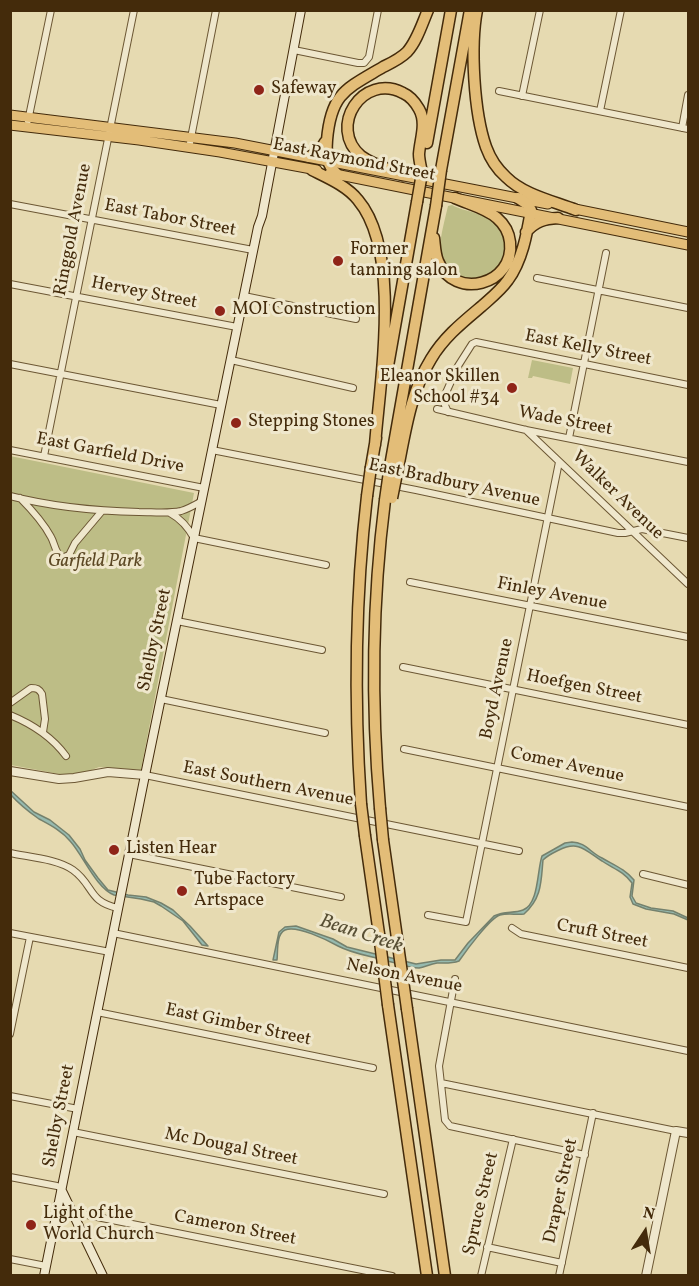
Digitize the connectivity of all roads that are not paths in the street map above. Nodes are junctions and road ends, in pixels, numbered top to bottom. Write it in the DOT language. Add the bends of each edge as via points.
graph roads {
  1 [pos="51,10"];
  2 [pos="134,10"];
  3 [pos="216,10"];
  4 [pos="301,10"];
  5 [pos="378,10"];
  6 [pos="428,10"];
  7 [pos="451,10"];
  8 [pos="470,10"];
  9 [pos="477,10"];
  10 [pos="540,10"];
  11 [pos="621,10"];
  12 [pos="294,50"];
  13 [pos="499,91"];
  14 [pos="688,95"];
  15 [pos="522,96"];
  16 [pos="600,111"];
  17 [pos="10,115"];
  18 [pos="29,117"];
  19 [pos="10,125"];
  20 [pos="111,127"];
  21 [pos="27,128"];
  22 [pos="685,128"];
  23 [pos="191,136"];
  24 [pos="327,136"];
  25 [pos="109,137"];
  26 [pos="189,148"];
  27 [pos="275,150"];
  28 [pos="309,157"];
  29 [pos="327,161"];
  30 [pos="273,162"];
  31 [pos="422,168"];
  32 [pos="312,170"];
  33 [pos="337,174"];
  34 [pos="404,175"];
  35 [pos="455,198"];
  36 [pos="518,198"];
  37 [pos="10,204"];
  38 [pos="576,210"];
  39 [pos="530,213"];
  40 [pos="92,219"];
  41 [pos="558,219"];
  42 [pos="433,220"];
  43 [pos="526,232"];
  44 [pos="688,232"];
  45 [pos="688,244"];
  46 [pos="253,250"];
  47 [pos="606,253"];
  48 [pos="537,278"];
  49 [pos="10,284"];
  50 [pos="599,290"];
  51 [pos="76,296"];
  52 [pos="244,296"];
  53 [pos="688,308"];
  54 [pos="356,319"];
  55 [pos="237,327"];
  56 [pos="231,360"];
  57 [pos="10,364"];
  58 [pos="584,364"];
  59 [pos="61,374"];
  60 [pos="688,385"];
  61 [pos="353,388"];
  62 [pos="221,405"];
  63 [pos="437,409"];
  64 [pos="448,412"];
  65 [pos="525,430"];
  66 [pos="569,438"];
  67 [pos="375,444"];
  68 [pos="10,450"];
  69 [pos="212,450"];
  70 [pos="44,456"];
  71 [pos="559,462"];
  72 [pos="688,462"];
  73 [pos="393,472"];
  74 [pos="204,488"];
  75 [pos="10,496"];
  76 [pos="20,498"];
  77 [pos="202,501"];
  78 [pos="102,511"];
  79 [pos="169,512"];
  80 [pos="548,519"];
  81 [pos="632,531"];
  82 [pos="688,536"];
  83 [pos="194,537"];
  84 [pos="326,565"];
  85 [pos="410,582"];
  86 [pos="688,584"];
  87 [pos="530,606"];
  88 [pos="177,621"];
  89 [pos="688,637"];
  90 [pos="322,650"];
  91 [pos="403,667"];
  92 [pos="513,689"];
  93 [pos="161,699"];
  94 [pos="10,703"];
  95 [pos="10,716"];
  96 [pos="688,725"];
  97 [pos="43,732"];
  98 [pos="325,733"];
  99 [pos="404,749"];
  100 [pos="66,756"];
  101 [pos="497,767"];
  102 [pos="10,771"];
  103 [pos="145,775"];
  104 [pos="688,807"];
  105 [pos="483,843"];
  106 [pos="519,851"];
  107 [pos="10,853"];
  108 [pos="129,854"];
  109 [pos="643,874"];
  110 [pos="688,885"];
  111 [pos="341,897"];
  112 [pos="119,905"];
  113 [pos="428,915"];
  114 [pos="512,928"];
  115 [pos="10,933"];
  116 [pos="113,933"];
  117 [pos="30,937"];
  118 [pos="110,952"];
  119 [pos="688,968"];
  120 [pos="455,979"];
  121 [pos="450,1001"];
  122 [pos="97,1012"];
  123 [pos="10,1034"];
  124 [pos="688,1051"];
  125 [pos="373,1068"];
  126 [pos="441,1083"];
  127 [pos="10,1096"];
  128 [pos="78,1109"];
  129 [pos="593,1113"];
  130 [pos="676,1131"];
  131 [pos="73,1132"];
  132 [pos="688,1133"];
  133 [pos="513,1139"];
  134 [pos="585,1155"];
  135 [pos="10,1177"];
  136 [pos="61,1191"];
  137 [pos="384,1194"];
  138 [pos="72,1212"];
  139 [pos="487,1247"];
  140 [pos="10,1259"];
  141 [pos="562,1263"];
  142 [pos="45,1271"];
  143 [pos="104,1275"];
  144 [pos="392,1275"];
  145 [pos="427,1275"];
  146 [pos="445,1275"];
  147 [pos="481,1275"];
  148 [pos="559,1275"];
  149 [pos="646,1275"];
  1 -- 18 [label="street"];
  2 -- 20 [label="street, Ringgold Avenue"];
  3 -- 23 [label="street"];
  4 -- 12 [label="main road, Shelby Street"];
  5 -- 12 [label="street" via="369,57 364,63"];
  6 -- 24 [label="highway" via="406,53 339,98"];
  7 -- 31 [label="highway"];
  8 -- 42 [label="highway, bridge"];
  9 -- 38 [label="highway" via="475,84 483,138 491,158 502,174 519,187"];
  10 -- 15 [label="street"];
  11 -- 16 [label="street"];
  12 -- 27 [label="main road, Shelby Street"];
  13 -- 15 [label="street"];
  14 -- 22 [label="street"];
  15 -- 16 [label="street"];
  16 -- 22 [label="street"];
  17 -- 18 [label="main road, East Raymond Street"];
  18 -- 20 [label="main road, East Raymond Street"];
  18 -- 21 [label="street"];
  19 -- 21 [label="main road, East Raymond Street"];
  20 -- 23 [label="main road, East Raymond Street"];
  20 -- 25 [label="street, Ringgold Avenue"];
  21 -- 25 [label="main road, East Raymond Street"];
  23 -- 26 [label="street"];
  23 -- 27 [label="main road, East Raymond Street"];
  24 -- 28 [label="highway" via="319,152"];
  24 -- 29 [label="highway"];
  25 -- 26 [label="main road, East Raymond Street"];
  25 -- 40 [label="street, Ringgold Avenue"];
  26 -- 30 [label="main road, East Raymond Street"];
  27 -- 28 [label="main road, East Raymond Street"];
  27 -- 30 [label="main road, Shelby Street"];
  28 -- 29 [label="main road, East Raymond Street"];
  29 -- 33 [label="highway"];
  29 -- 34 [label="main road, East Raymond Street"];
  30 -- 32 [label="main road, East Raymond Street"];
  30 -- 46 [label="main road, Shelby Street"];
  31 -- 34 [label="highway" via="419,157 423,123 417,105 404,93 377,89 354,105 348,120 352,145 363,157"];
  31 -- 67 [label="highway, bridge"];
  32 -- 33 [label="main road, East Raymond Street"];
  32 -- 67 [label="highway" via="354,196 366,211 377,237 385,315"];
  33 -- 35 [label="main road, East Raymond Street"];
  34 -- 36 [label="main road, East Raymond Street"];
  35 -- 39 [label="main road, East Raymond Street"];
  35 -- 42 [label="highway" via="491,213 505,226 510,251 500,273 478,284 466,284 451,277 436,258"];
  36 -- 38 [label="main road, East Raymond Street"];
  36 -- 39 [label="highway" via="527,204"];
  37 -- 40 [label="street, East Tabor Street"];
  38 -- 44 [label="main road, East Raymond Street"];
  39 -- 41 [label="main road, East Raymond Street"];
  39 -- 43 [label="highway"];
  40 -- 46 [label="street, East Tabor Street"];
  40 -- 51 [label="street, Ringgold Avenue"];
  41 -- 43 [label="highway" via="540,221"];
  41 -- 45 [label="main road, East Raymond Street"];
  42 -- 73 [label="highway"];
  43 -- 73 [label="highway" via="519,260 508,280 451,333 423,373"];
  46 -- 52 [label="main road, Shelby Street"];
  47 -- 50 [label="street"];
  48 -- 50 [label="street"];
  49 -- 51 [label="street, Hervey Street"];
  50 -- 53 [label="street"];
  50 -- 58 [label="street"];
  51 -- 55 [label="street, Hervey Street"];
  51 -- 59 [label="street, Ringgold Avenue"];
  52 -- 54 [label="street"];
  52 -- 55 [label="main road, Shelby Street"];
  55 -- 56 [label="main road, Shelby Street"];
  56 -- 61 [label="street"];
  56 -- 62 [label="main road, Shelby Street"];
  57 -- 59 [label="street"];
  58 -- 60 [label="street, East Kelly Street"];
  58 -- 64 [label="street, East Kelly Street" via="476,342 455,372 444,397"];
  58 -- 66 [label="street"];
  59 -- 62 [label="street"];
  59 -- 70 [label="street, Ringgold Avenue"];
  62 -- 69 [label="main road, Shelby Street"];
  63 -- 64 [label="street, Wade Street"];
  64 -- 65 [label="street, Wade Street"];
  65 -- 66 [label="street, Wade Street"];
  65 -- 71 [label="street, Walker Avenue"];
  66 -- 72 [label="street, Wade Street"];
  67 -- 145 [label="highway, bridge" via="359,579 357,746 365,836"];
  68 -- 70 [label="street, East Garfield Drive"];
  69 -- 74 [label="main road, Shelby Street"];
  69 -- 80 [label="street, East Bradbury Avenue"];
  70 -- 74 [label="street, East Garfield Drive"];
  71 -- 80 [label="street, Boyd Avenue"];
  71 -- 81 [label="street, Walker Avenue"];
  73 -- 146 [label="highway, bridge" via="377,571 374,628 380,808"];
  74 -- 77 [label="main road, Shelby Street"];
  75 -- 76 [label="street"];
  76 -- 78 [label="street"];
  76 -- 78 [label="street" via="42,522 62,558 69,555"];
  77 -- 79 [label="street"];
  77 -- 83 [label="main road, Shelby Street"];
  78 -- 79 [label="street"];
  79 -- 83 [label="street"];
  80 -- 81 [label="street, East Bradbury Avenue" via="618,533"];
  80 -- 87 [label="street, Boyd Avenue"];
  81 -- 82 [label="street, East Bradbury Avenue"];
  81 -- 86 [label="street, Walker Avenue"];
  83 -- 84 [label="street"];
  83 -- 88 [label="main road, Shelby Street"];
  85 -- 87 [label="street, Finley Avenue"];
  87 -- 89 [label="street, Finley Avenue"];
  87 -- 92 [label="street, Boyd Avenue"];
  88 -- 90 [label="street"];
  88 -- 93 [label="main road, Shelby Street"];
  91 -- 92 [label="street, Hoefgen Street"];
  92 -- 96 [label="street, Hoefgen Street"];
  92 -- 101 [label="street, Boyd Avenue"];
  93 -- 98 [label="street"];
  93 -- 103 [label="main road, Shelby Street"];
  94 -- 97 [label="street" via="31,688 40,691"];
  95 -- 97 [label="street"];
  97 -- 100 [label="street"];
  99 -- 101 [label="street, Comer Avenue"];
  101 -- 104 [label="street, Comer Avenue"];
  101 -- 105 [label="street, Boyd Avenue"];
  102 -- 103 [label="street, East Southern Avenue" via="59,778 108,772"];
  103 -- 105 [label="street, East Southern Avenue"];
  103 -- 108 [label="main road, Shelby Street"];
  105 -- 106 [label="street, East Southern Avenue"];
  105 -- 113 [label="street, Boyd Avenue" via="466,922"];
  107 -- 112 [label="street" via="67,866 98,900 105,905"];
  108 -- 111 [label="street"];
  108 -- 112 [label="main road, Shelby Street"];
  109 -- 110 [label="street"];
  112 -- 116 [label="main road, Shelby Street"];
  114 -- 119 [label="street, Cruft Street" via="520,934"];
  115 -- 117 [label="street"];
  116 -- 118 [label="main road, Shelby Street"];
  116 -- 121 [label="street, Nelson Avenue"];
  117 -- 118 [label="street"];
  117 -- 123 [label="street"];
  118 -- 122 [label="main road, Shelby Street"];
  120 -- 121 [label="street"];
  121 -- 124 [label="street, Nelson Avenue"];
  121 -- 126 [label="street" via="439,1057"];
  122 -- 125 [label="street, East Gimber Street"];
  122 -- 128 [label="main road, Shelby Street"];
  126 -- 129 [label="street"];
  126 -- 133 [label="street" via="445,1120 450,1126"];
  127 -- 128 [label="street"];
  128 -- 131 [label="main road, Shelby Street"];
  129 -- 130 [label="street"];
  129 -- 134 [label="street, Draper Street"];
  130 -- 132 [label="street"];
  130 -- 149 [label="street"];
  131 -- 136 [label="main road, Shelby Street"];
  131 -- 137 [label="street, Mc Dougal Street"];
  133 -- 134 [label="street"];
  133 -- 139 [label="street, Spruce Street"];
  134 -- 141 [label="street, Draper Street"];
  135 -- 136 [label="street" via="60,1187"];
  136 -- 138 [label="main road"];
  136 -- 142 [label="main road, Shelby Street"];
  138 -- 143 [label="main road"];
  138 -- 144 [label="street, Cameron Street"];
  139 -- 141 [label="street"];
  139 -- 147 [label="street, Spruce Street"];
  140 -- 142 [label="street"];
  141 -- 148 [label="street, Draper Street"];
}
